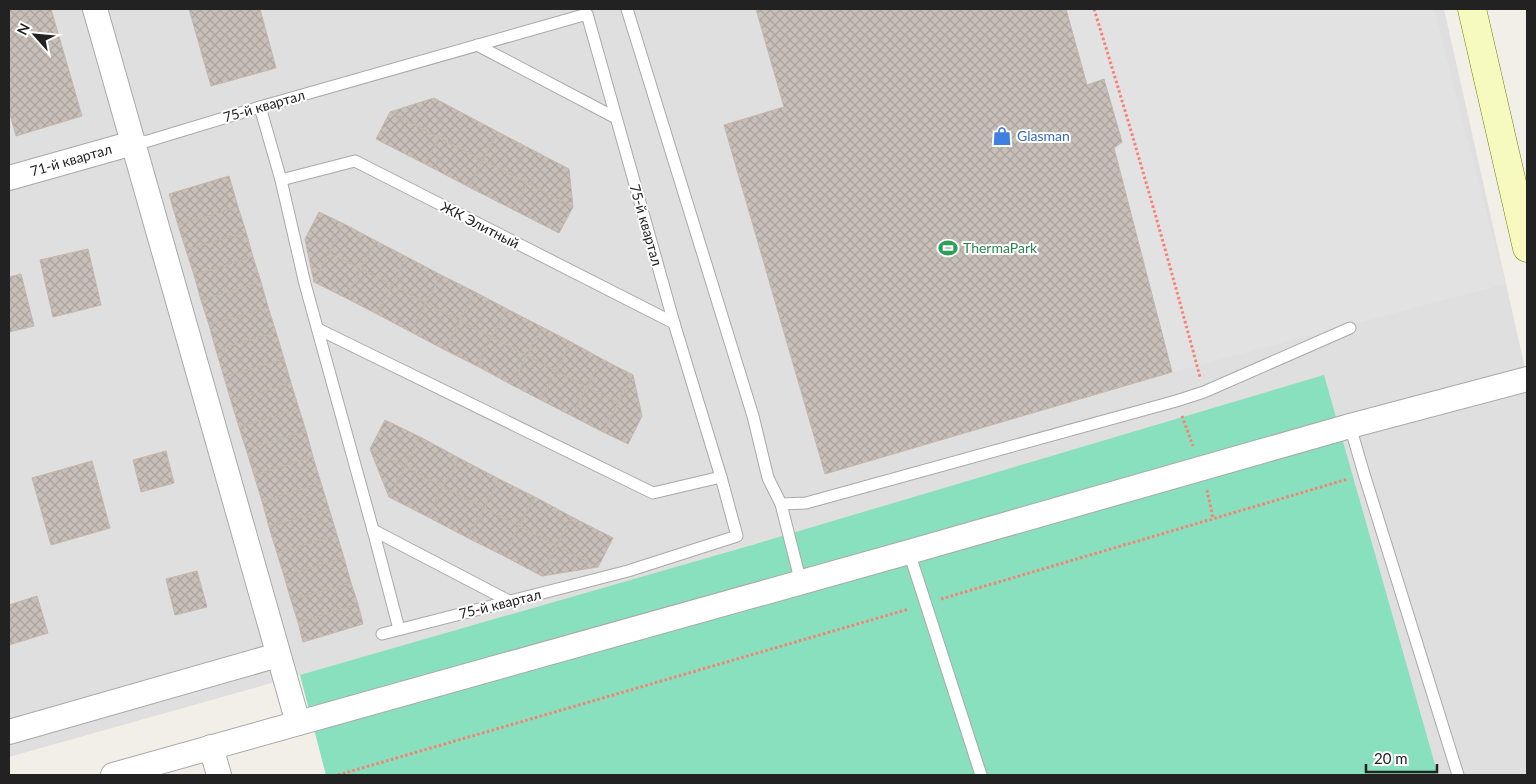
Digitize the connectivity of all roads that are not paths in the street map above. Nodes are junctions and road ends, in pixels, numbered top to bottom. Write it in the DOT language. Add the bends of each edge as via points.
graph roads {
  1 [pos="95,9"];
  2 [pos="627,9"];
  3 [pos="1472,9"];
  4 [pos="477,45"];
  5 [pos="260,107"];
  6 [pos="616,118"];
  7 [pos="133,143"];
  8 [pos="9,178"];
  9 [pos="281,180"];
  10 [pos="1527,248"];
  11 [pos="674,323"];
  12 [pos="1350,328"];
  13 [pos="318,329"];
  14 [pos="1527,379"];
  15 [pos="1350,426"];
  16 [pos="721,477"];
  17 [pos="781,504"];
  18 [pos="373,530"];
  19 [pos="909,552"];
  20 [pos="801,583"];
  21 [pos="511,602"];
  22 [pos="399,629"];
  23 [pos="382,634"];
  24 [pos="278,655"];
  25 [pos="298,723"];
  26 [pos="9,732"];
  27 [pos="211,747"];
  28 [pos="116,775"];
  29 [pos="219,775"];
  30 [pos="980,775"];
  31 [pos="1458,775"];
  1 -- 7 [label="street"];
  2 -- 17 [label="lane" via="752,416 768,478"];
  3 -- 10 [label="street"];
  4 -- 5 [label="lane, 75-й квартал"];
  4 -- 6 [label="lane"];
  4 -- 6 [label="lane, 75-й квартал" via="586,14"];
  5 -- 7 [label="lane, 75-й квартал"];
  5 -- 9 [label="lane"];
  6 -- 11 [label="lane, 75-й квартал"];
  7 -- 8 [label="street, 71-й квартал"];
  7 -- 24 [label="street"];
  9 -- 11 [label="lane, ЖК Элитный" via="354,161"];
  9 -- 13 [label="lane"];
  11 -- 16 [label="lane, 75-й квартал"];
  12 -- 17 [label="lane" via="1204,392 1176,401 806,503"];
  13 -- 16 [label="lane" via="653,493"];
  13 -- 18 [label="lane"];
  14 -- 15 [label="street"];
  15 -- 19 [label="street"];
  15 -- 31 [label="lane"];
  16 -- 21 [label="lane, 75-й квартал" via="736,536 628,571"];
  17 -- 20 [label="lane"];
  18 -- 21 [label="lane"];
  18 -- 22 [label="lane"];
  19 -- 20 [label="street"];
  19 -- 30 [label="lane"];
  20 -- 25 [label="street"];
  21 -- 22 [label="lane, 75-й квартал"];
  22 -- 23 [label="lane, 75-й квартал"];
  24 -- 25 [label="street"];
  24 -- 26 [label="street"];
  25 -- 27 [label="street"];
  27 -- 28 [label="street"];
  27 -- 29 [label="street"];
}
